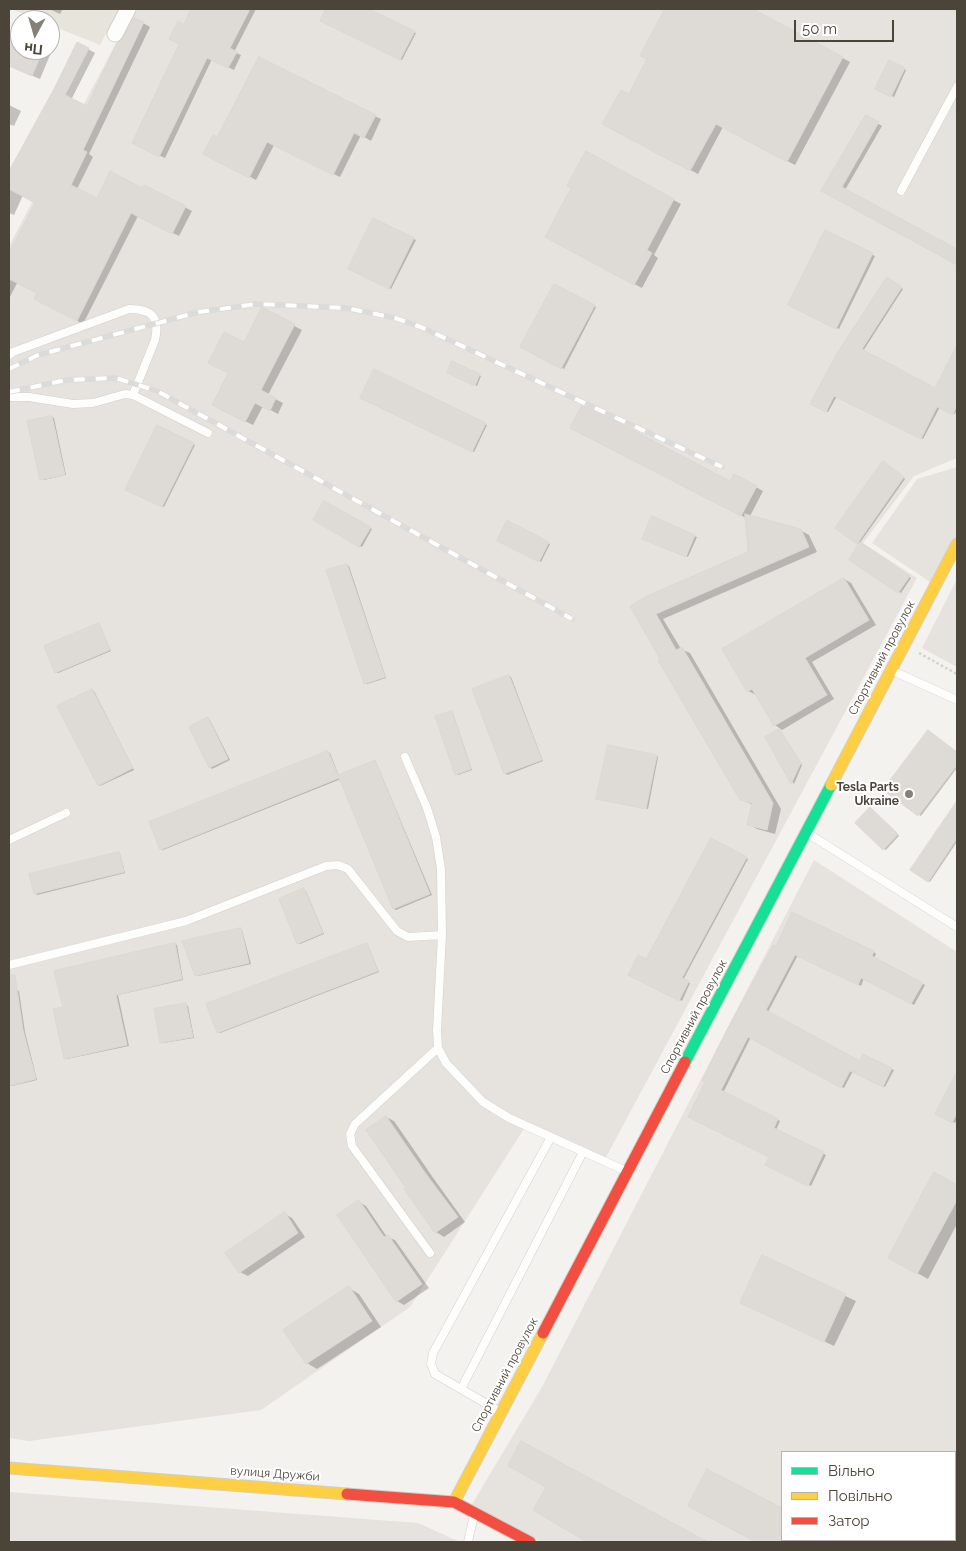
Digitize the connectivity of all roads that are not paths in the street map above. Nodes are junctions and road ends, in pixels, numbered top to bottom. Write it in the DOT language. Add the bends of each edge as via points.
graph roads {
  1 [pos="128,9"];
  2 [pos="115,34"];
  3 [pos="957,87"];
  4 [pos="901,191"];
  5 [pos="9,355"];
  6 [pos="132,395"];
  7 [pos="9,397"];
  8 [pos="208,433"];
  9 [pos="957,544"];
  10 [pos="891,670"];
  11 [pos="957,700"];
  12 [pos="405,757"];
  13 [pos="66,813"];
  14 [pos="806,832"];
  15 [pos="9,840"];
  16 [pos="957,927"];
  17 [pos="442,935"];
  18 [pos="9,965"];
  19 [pos="438,1048"];
  20 [pos="551,1137"];
  21 [pos="583,1152"];
  22 [pos="628,1172"];
  23 [pos="430,1253"];
  24 [pos="461,1389"];
  25 [pos="501,1412"];
  26 [pos="9,1468"];
  27 [pos="454,1502"];
  28 [pos="474,1512"];
  29 [pos="468,1542"];
  30 [pos="530,1542"];
  1 -- 2 [label="street"];
  3 -- 4 [label="lane"];
  5 -- 6 [label="lane" via="129,309 145,310 156,322 157,333"];
  6 -- 7 [label="lane" via="73,404"];
  6 -- 8 [label="lane"];
  9 -- 10 [label="street, Спортивний провулок"];
  10 -- 11 [label="lane"];
  10 -- 14 [label="street, Спортивний провулок"];
  12 -- 17 [label="lane" via="428,808 436,837 441,869"];
  13 -- 15 [label="lane"];
  14 -- 16 [label="lane"];
  14 -- 22 [label="street, Спортивний провулок"];
  17 -- 18 [label="lane" via="408,937 397,931 348,869 338,865 326,866 186,921"];
  17 -- 19 [label="lane"];
  19 -- 20 [label="lane" via="446,1063 483,1102"];
  19 -- 23 [label="lane" via="355,1124 350,1134 352,1146"];
  20 -- 21 [label="lane"];
  20 -- 24 [label="lane" via="433,1353 431,1364 434,1374"];
  21 -- 22 [label="lane"];
  21 -- 24 [label="lane"];
  22 -- 25 [label="street, Спортивний провулок"];
  24 -- 25 [label="lane"];
  25 -- 27 [label="street, Спортивний провулок"];
  26 -- 27 [label="street, вулиця Дружби"];
  27 -- 28 [label="street, вулиця Дружби"];
  28 -- 29 [label="lane"];
  28 -- 30 [label="street, вулиця Дружби"];
}
